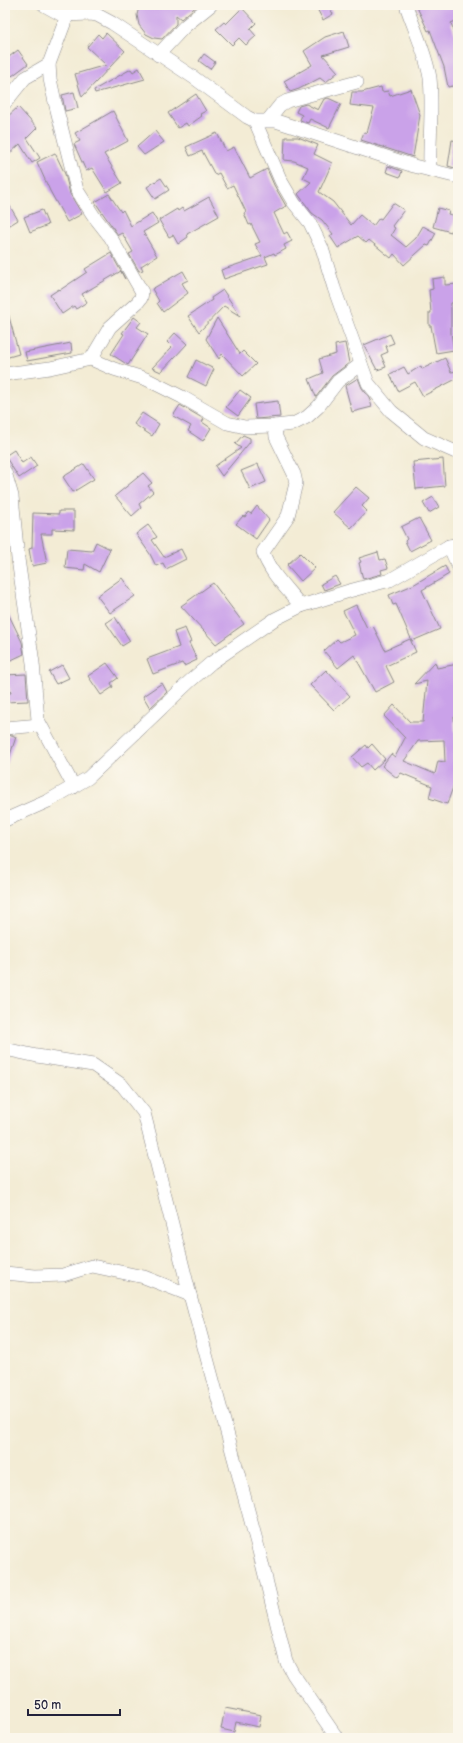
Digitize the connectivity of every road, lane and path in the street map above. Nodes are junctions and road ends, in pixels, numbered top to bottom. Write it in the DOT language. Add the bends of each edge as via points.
graph roads {
  1 [pos="44,5"];
  2 [pos="212,5"];
  3 [pos="406,5"];
  4 [pos="70,10"];
  5 [pos="158,55"];
  6 [pos="49,64"];
  7 [pos="357,82"];
  8 [pos="5,103"];
  9 [pos="255,120"];
  10 [pos="268,120"];
  11 [pos="430,170"];
  12 [pos="458,177"];
  13 [pos="91,359"];
  14 [pos="361,364"];
  15 [pos="5,374"];
  16 [pos="275,426"];
  17 [pos="458,453"];
  18 [pos="5,473"];
  19 [pos="454,545"];
  20 [pos="458,566"];
  21 [pos="301,606"];
  22 [pos="40,726"];
  23 [pos="5,728"];
  24 [pos="74,787"];
  25 [pos="5,820"];
  26 [pos="5,1049"];
  27 [pos="5,1273"];
  28 [pos="190,1295"];
  29 [pos="337,1738"];
  1 -- 4 [label="street" via="59,14"];
  2 -- 5 [label="street" via="185,26"];
  3 -- 11 [label="street" via="430,78"];
  4 -- 5 [label="street" via="97,15"];
  4 -- 6 [label="street"];
  5 -- 9 [label="street"];
  6 -- 8 [label="street" via="25,78"];
  6 -- 13 [label="street" via="55,102 77,190 92,215 111,238 142,292 138,302 110,327"];
  7 -- 10 [label="street" via="287,101 280,105"];
  9 -- 10 [label="street"];
  9 -- 14 [label="street" via="281,181 310,223 322,248"];
  10 -- 11 [label="street"];
  11 -- 12 [label="street"];
  13 -- 15 [label="street"];
  13 -- 16 [label="street" via="146,379 227,422 245,427"];
  14 -- 16 [label="street" via="338,381 307,417 293,424"];
  14 -- 17 [label="street" via="368,383 392,411 424,438"];
  16 -- 21 [label="street" via="276,437 296,483 288,516 263,552 270,568"];
  18 -- 22 [label="street" via="12,496"];
  19 -- 20 [label="street"];
  19 -- 21 [label="street" via="390,580"];
  21 -- 24 [label="street" via="275,619 211,663 88,778"];
  22 -- 23 [label="street"];
  22 -- 24 [label="street"];
  24 -- 25 [label="street"];
  26 -- 28 [label="street" via="92,1065 122,1085 144,1113"];
  27 -- 28 [label="street" via="63,1275 92,1266 144,1277"];
  28 -- 29 [label="street" via="286,1661"];
}
